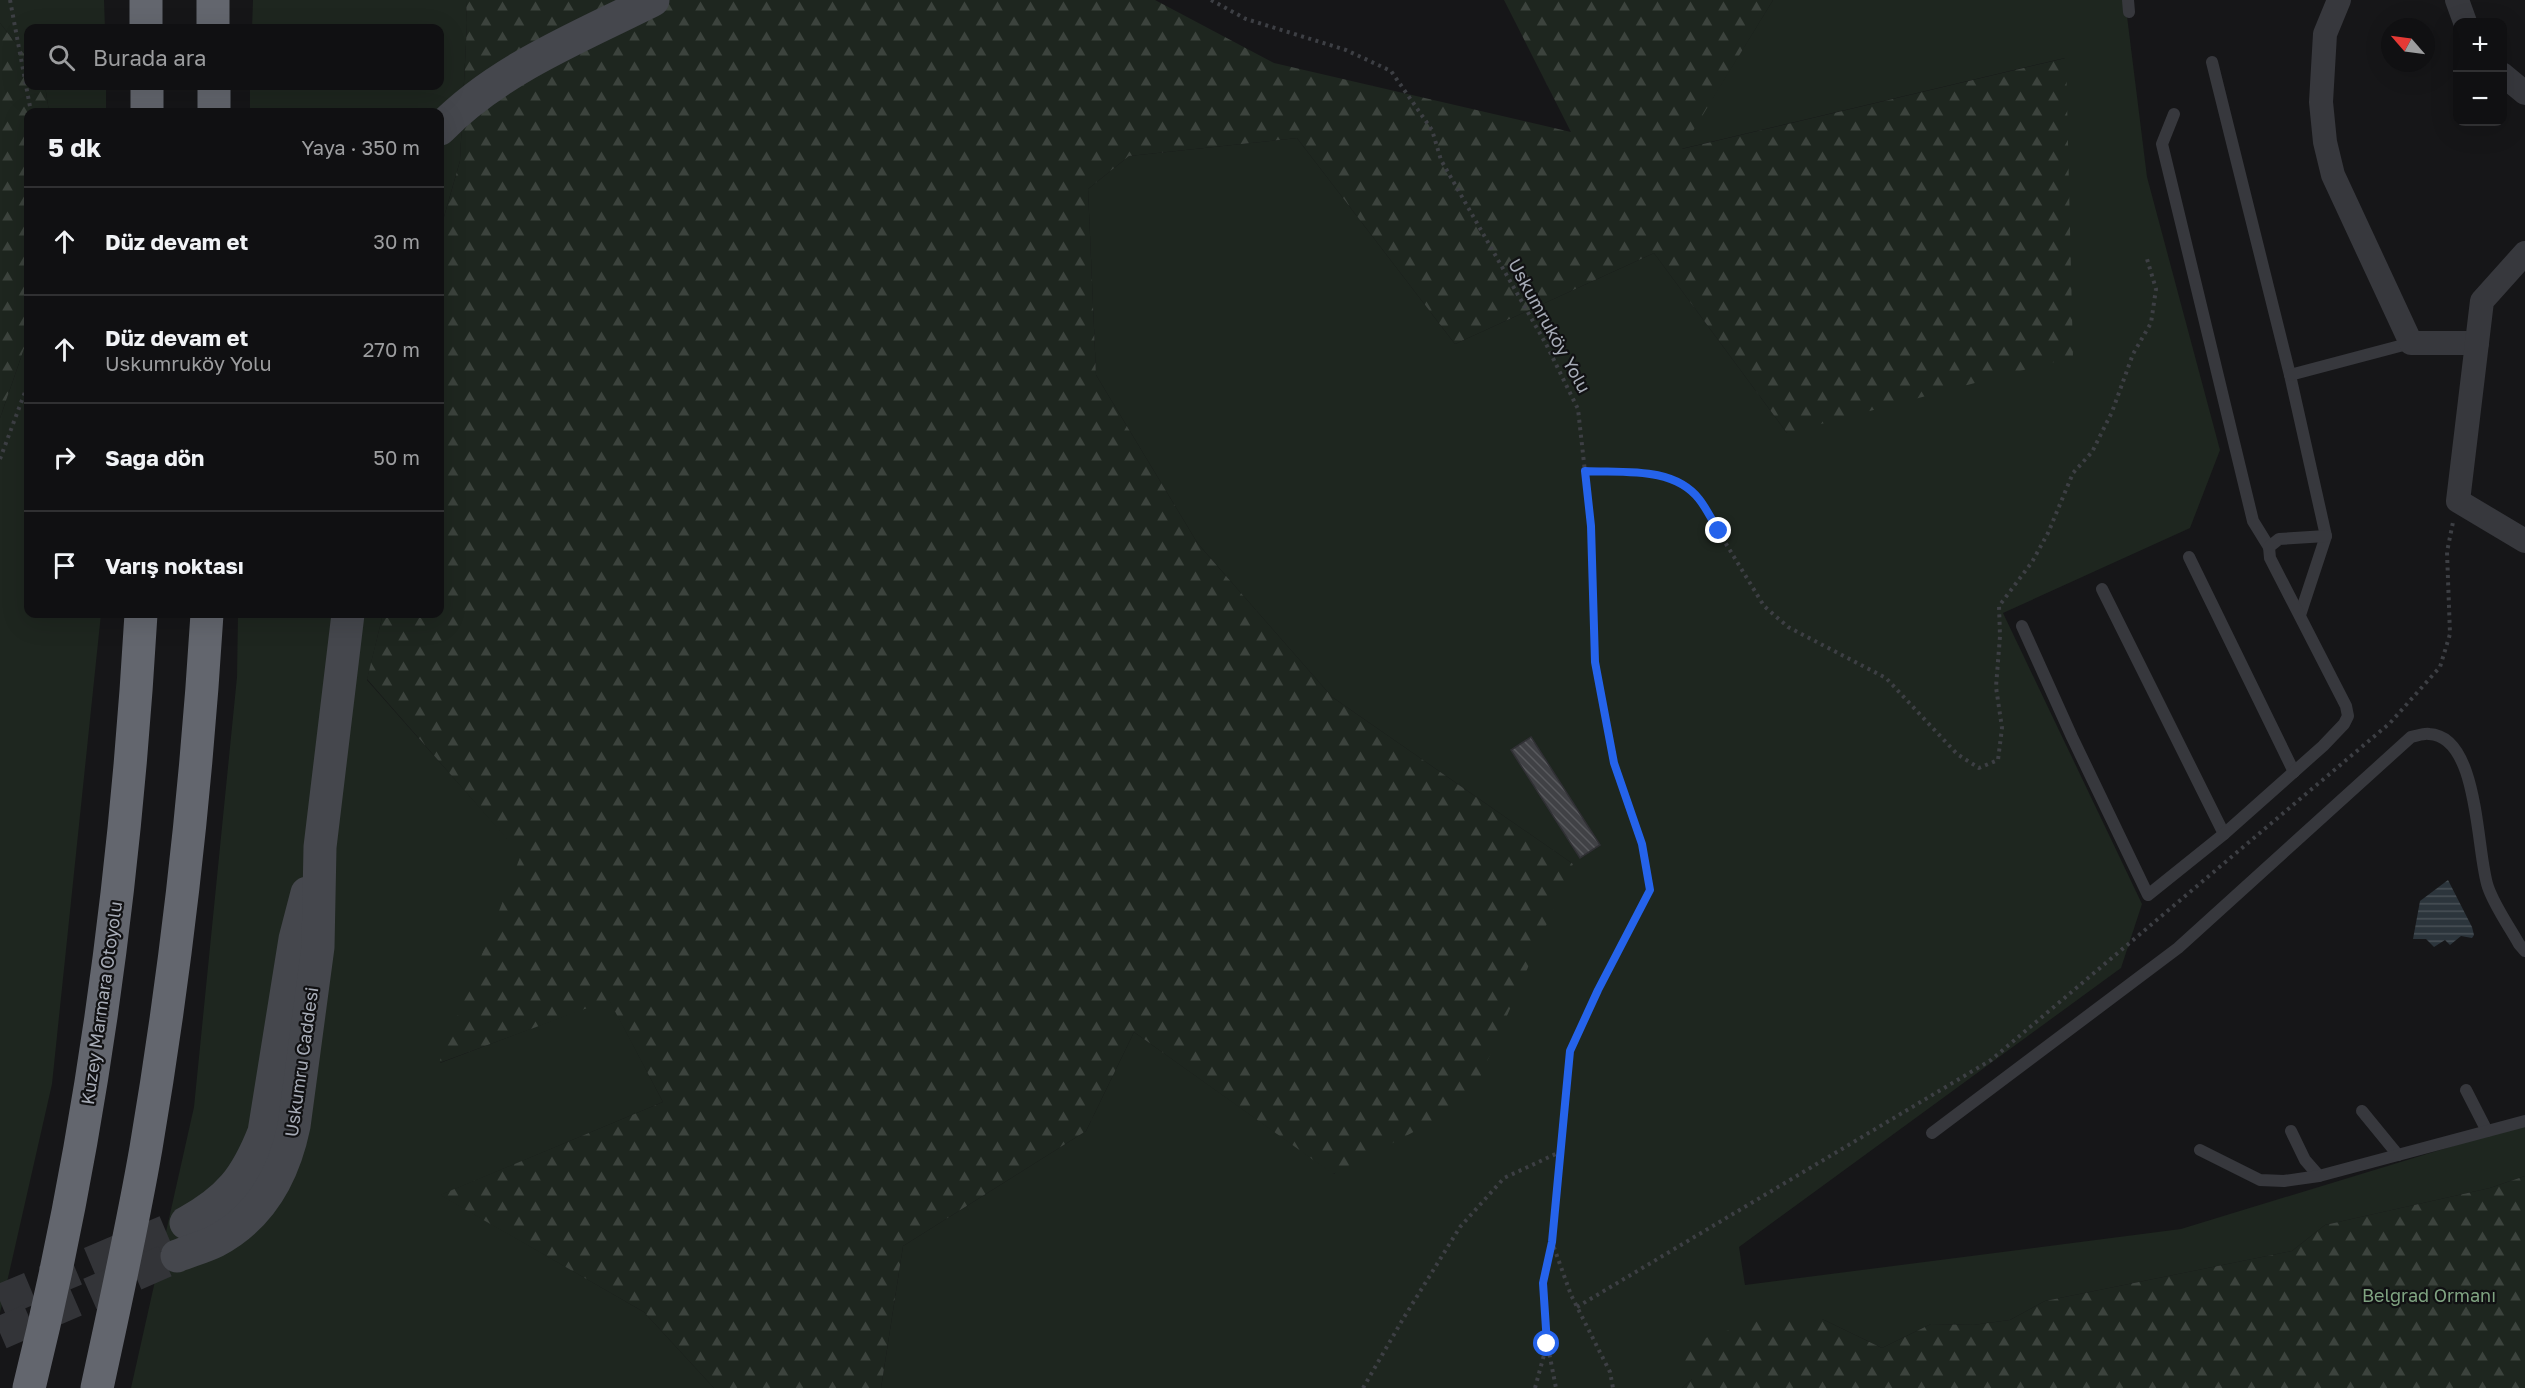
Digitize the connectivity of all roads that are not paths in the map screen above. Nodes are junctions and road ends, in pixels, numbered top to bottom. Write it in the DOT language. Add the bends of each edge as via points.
graph roads {
  1 [pos="146,0"];
  2 [pos="213,0"];
  3 [pos="653,0"];
  4 [pos="2339,0"];
  5 [pos="2457,0"];
  6 [pos="2464,18"];
  7 [pos="146,24"];
  8 [pos="213,24"];
  9 [pos="2212,62"];
  10 [pos="2507,78"];
  11 [pos="147,90"];
  12 [pos="214,90"];
  13 [pos="2525,93"];
  14 [pos="147,108"];
  15 [pos="214,108"];
  16 [pos="2174,114"];
  17 [pos="444,125"];
  18 [pos="2525,253"];
  19 [pos="2411,343"];
  20 [pos="2477,343"];
  21 [pos="2290,375"];
  22 [pos="2326,536"];
  23 [pos="2525,541"];
  24 [pos="2269,547"];
  25 [pos="2189,557"];
  26 [pos="2102,589"];
  27 [pos="2300,615"];
  28 [pos="141,618"];
  29 [pos="207,618"];
  30 [pos="348,618"];
  31 [pos="2022,626"];
  32 [pos="2294,772"];
  33 [pos="2223,834"];
  34 [pos="320,848"];
  35 [pos="2525,951"];
  36 [pos="2466,1090"];
  37 [pos="2362,1111"];
  38 [pos="2525,1121"];
  39 [pos="2291,1131"];
  40 [pos="2487,1131"];
  41 [pos="1932,1133"];
  42 [pos="2200,1150"];
  43 [pos="2398,1155"];
  44 [pos="2319,1176"];
  45 [pos="186,1223"];
  46 [pos="177,1256"];
  47 [pos="29,1388"];
  48 [pos="97,1388"];
  1 -- 7 [label="highway"];
  2 -- 8 [label="highway"];
  3 -- 17 [label="main road" via="522,67 466,104"];
  4 -- 19 [label="street" via="2325,34 2321,102 2325,142 2333,175"];
  5 -- 6 [label="street"];
  9 -- 21 [label="lane"];
  10 -- 13 [label="street"];
  11 -- 14 [label="highway"];
  12 -- 15 [label="highway"];
  16 -- 24 [label="lane" via="2162,144 2253,521"];
  18 -- 20 [label="street" via="2482,301"];
  19 -- 20 [label="street"];
  19 -- 21 [label="lane"];
  20 -- 23 [label="street" via="2458,501"];
  21 -- 22 [label="lane"];
  22 -- 24 [label="lane" via="2279,538"];
  22 -- 27 [label="lane"];
  24 -- 27 [label="lane" via="2270,558"];
  25 -- 32 [label="lane"];
  26 -- 33 [label="lane"];
  27 -- 32 [label="lane" via="2348,716 2337,732"];
  28 -- 47 [label="highway, Kuzey Marmara Otoyolu" via="128,799 106,988 73,1184"];
  29 -- 48 [label="highway" via="192,817 169,1004 146,1151"];
  30 -- 34 [label="main road, Uskumru Caddesi"];
  31 -- 33 [label="lane" via="2148,895"];
  32 -- 33 [label="lane"];
  34 -- 45 [label="main road, Uskumru Caddesi" via="295,939 264,1132 236,1185 213,1208"];
  34 -- 46 [label="main road, Uskumru Caddesi" via="318,947 289,1151 261,1204 238,1227 215,1242"];
  35 -- 41 [label="lane" via="2488,888 2477,808 2467,769 2448,741 2430,734 2411,737 2178,948"];
  36 -- 40 [label="lane"];
  37 -- 43 [label="lane"];
  38 -- 40 [label="lane"];
  39 -- 44 [label="lane" via="2305,1160"];
  40 -- 43 [label="lane"];
  42 -- 44 [label="lane" via="2260,1180"];
  43 -- 44 [label="lane"];
}
